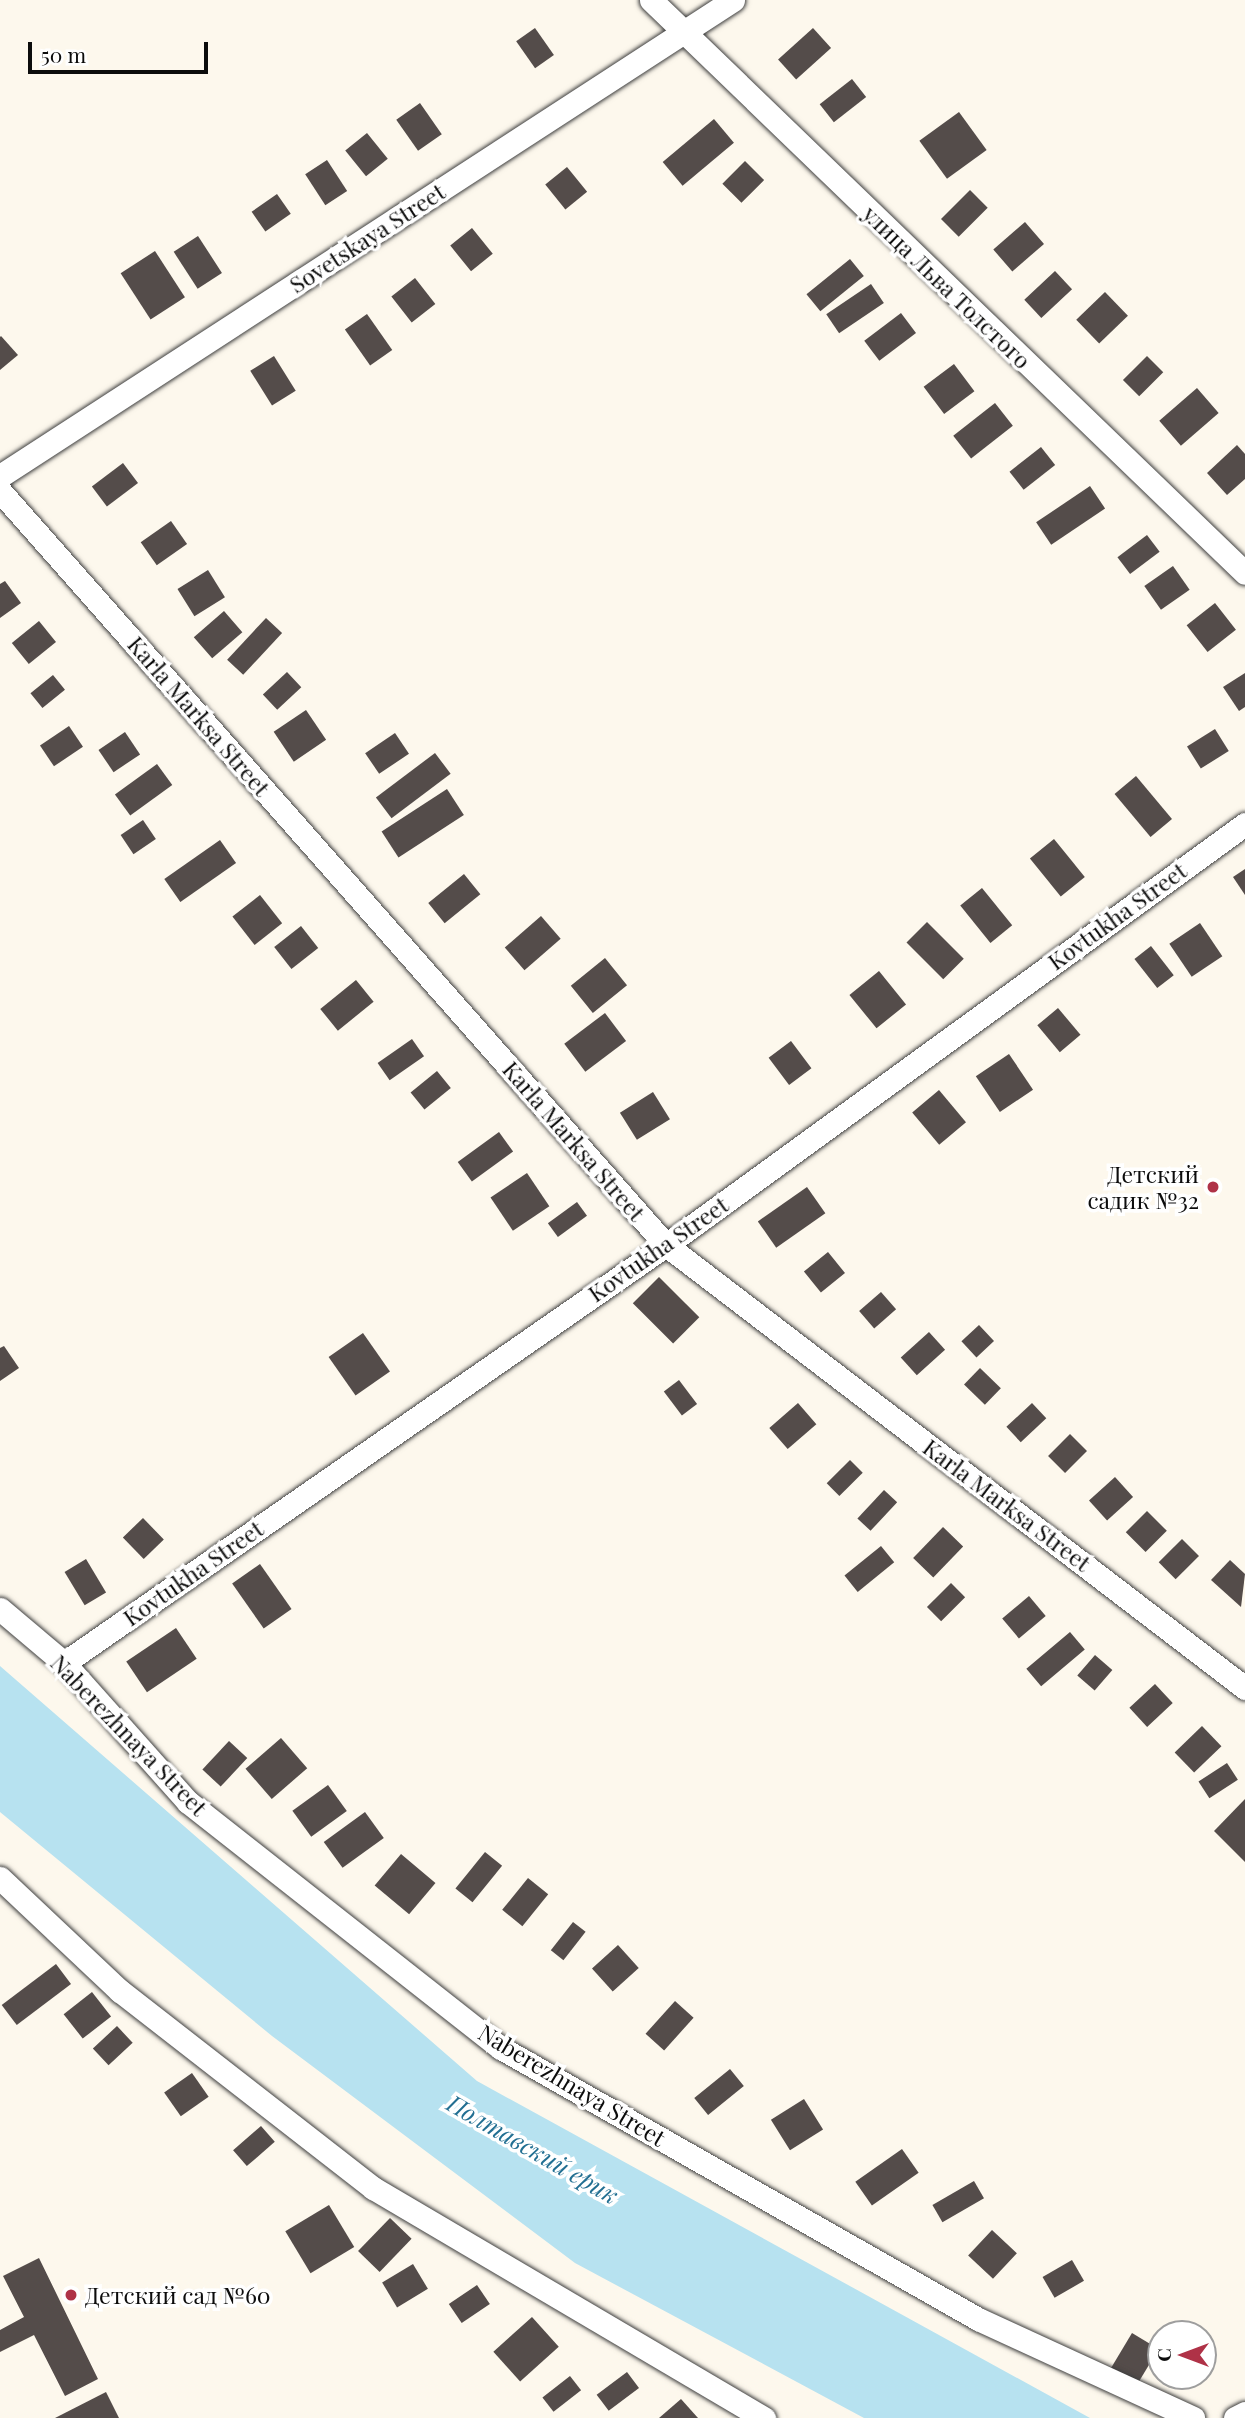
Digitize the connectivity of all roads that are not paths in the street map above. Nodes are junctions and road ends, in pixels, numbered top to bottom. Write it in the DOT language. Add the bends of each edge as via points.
graph roads {
  1 [pos="651,0"];
  2 [pos="733,0"];
  3 [pos="682,33"];
  4 [pos="0,476"];
  5 [pos="0,491"];
  6 [pos="1245,573"];
  7 [pos="1245,824"];
  8 [pos="666,1245"];
  9 [pos="0,1609"];
  10 [pos="64,1663"];
  11 [pos="1245,1688"];
  12 [pos="0,1878"];
  13 [pos="1245,2413"];
  14 [pos="764,2418"];
  15 [pos="1193,2418"];
  16 [pos="1236,2418"];
  1 -- 3 [label="street, улица Льва Толстого"];
  2 -- 3 [label="street, Sovetskaya Street"];
  3 -- 4 [label="street, Sovetskaya Street"];
  3 -- 6 [label="street, улица Льва Толстого"];
  5 -- 8 [label="street, Karla Marksa Street"];
  7 -- 8 [label="street, Kovtukha Street"];
  8 -- 10 [label="street, Kovtukha Street"];
  8 -- 11 [label="street, Karla Marksa Street"];
  9 -- 10 [label="street, Naberezhnaya Street"];
  10 -- 15 [label="street, Naberezhnaya Street" via="188,1802 500,2048 978,2319"];
  12 -- 14 [label="street" via="121,1991 373,2188"];
  13 -- 16 [label="street"];
}
